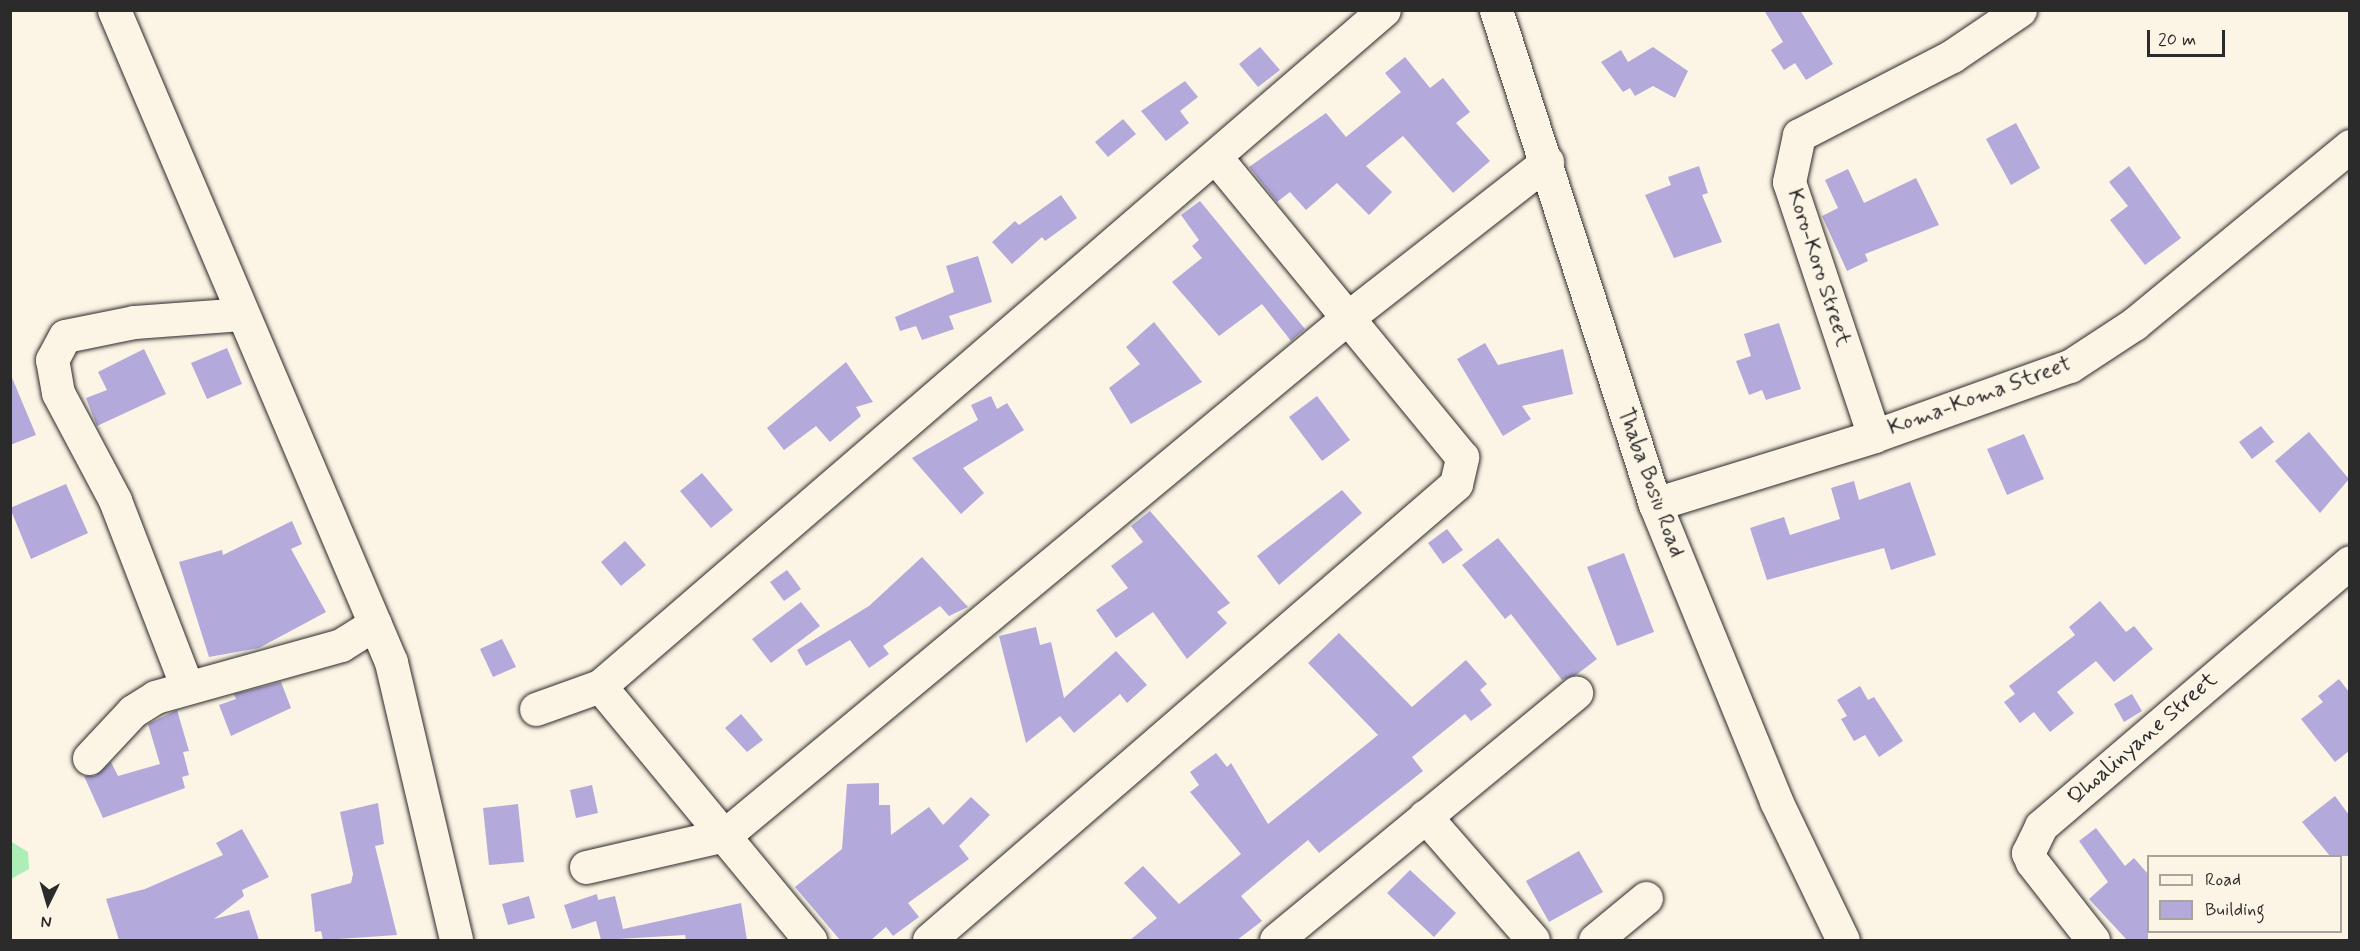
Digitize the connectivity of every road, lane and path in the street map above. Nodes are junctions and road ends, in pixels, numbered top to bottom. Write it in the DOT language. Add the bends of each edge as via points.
graph roads {
  1 [pos="114,10"];
  2 [pos="1384,10"];
  3 [pos="1496,10"];
  4 [pos="2020,10"];
  5 [pos="2349,146"];
  6 [pos="1215,156"];
  7 [pos="1547,162"];
  8 [pos="242,314"];
  9 [pos="1351,315"];
  10 [pos="1874,436"];
  11 [pos="1655,504"];
  12 [pos="2349,562"];
  13 [pos="375,624"];
  14 [pos="600,686"];
  15 [pos="187,687"];
  16 [pos="1576,693"];
  17 [pos="536,709"];
  18 [pos="89,758"];
  19 [pos="1425,816"];
  20 [pos="725,836"];
  21 [pos="585,867"];
  22 [pos="1646,898"];
  23 [pos="456,940"];
  24 [pos="810,940"];
  25 [pos="929,940"];
  26 [pos="1276,940"];
  27 [pos="1533,940"];
  28 [pos="1595,940"];
  29 [pos="1843,940"];
  30 [pos="2094,940"];
  1 -- 8 [label="street"];
  2 -- 6 [label="street"];
  3 -- 7 [label="street, Thaba Bosiu Road"];
  4 -- 10 [label="street, Koro-Koro Street" via="1952,57 1799,135 1789,182"];
  5 -- 10 [label="street, Koma-Koma Street" via="2134,324 2070,366"];
  6 -- 9 [label="street"];
  6 -- 14 [label="street"];
  7 -- 9 [label="street"];
  7 -- 11 [label="street, Thaba Bosiu Road"];
  8 -- 13 [label="street"];
  8 -- 15 [label="street" via="134,322 65,336 52,360 58,393 115,500"];
  9 -- 20 [label="street"];
  9 -- 25 [label="street" via="1462,457 1456,484"];
  10 -- 11 [label="street, Koma-Koma Street"];
  11 -- 29 [label="street, Thaba Bosiu Road" via="1776,801"];
  12 -- 30 [label="street, Qhoalinyane Street" via="2041,826 2028,853 2032,862"];
  13 -- 15 [label="street" via="341,645"];
  13 -- 23 [label="street" via="415,749"];
  14 -- 17 [label="street"];
  14 -- 20 [label="street"];
  15 -- 18 [label="street" via="133,711"];
  16 -- 19 [label="street"];
  19 -- 26 [label="street"];
  19 -- 27 [label="street"];
  20 -- 21 [label="street"];
  20 -- 24 [label="street"];
  22 -- 28 [label="street"];
}
